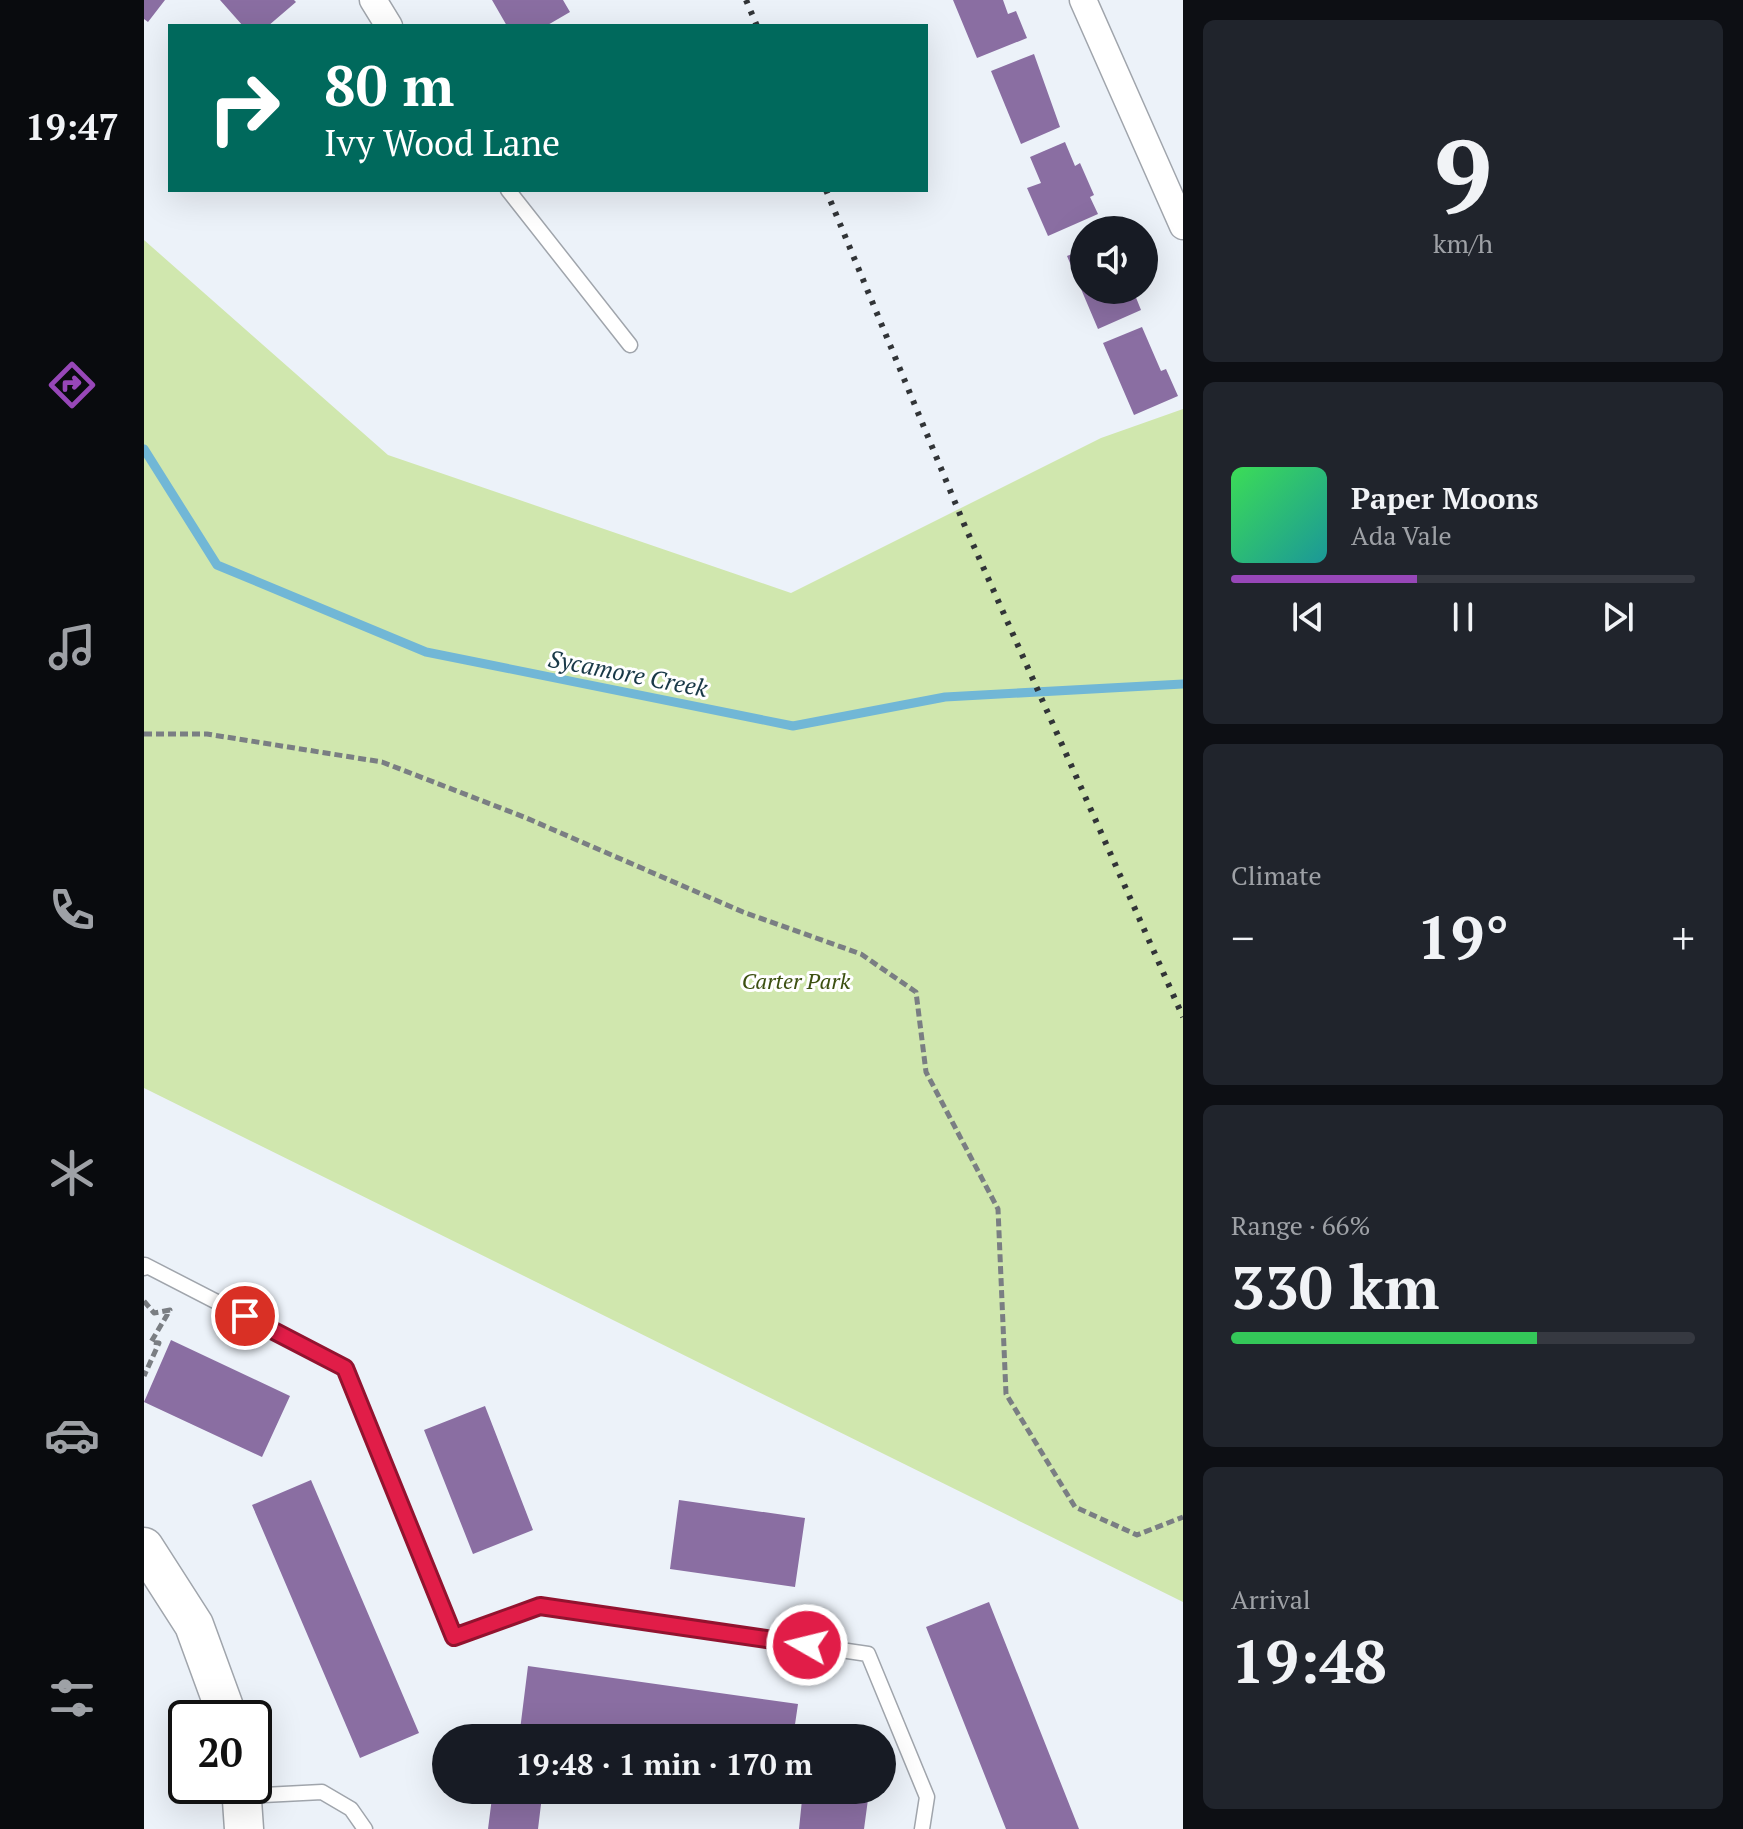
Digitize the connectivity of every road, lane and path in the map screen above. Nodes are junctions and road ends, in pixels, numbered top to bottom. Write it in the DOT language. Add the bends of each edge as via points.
graph roads {
  1 [pos="373,0"];
  2 [pos="1083,0"];
  3 [pos="388,24"];
  4 [pos="510,192"];
  5 [pos="1182,221"];
  6 [pos="630,345"];
  7 [pos="144,734"];
  8 [pos="144,1268"];
  9 [pos="144,1301"];
  10 [pos="144,1376"];
  11 [pos="1183,1517"];
  12 [pos="144,1547"];
  13 [pos="221,1700"];
  14 [pos="272,1800"];
  15 [pos="365,1829"];
  16 [pos="922,1829"];
  1 -- 3 [label="street"];
  2 -- 5 [label="street"];
  4 -- 6 [label="lane"];
  7 -- 11 [label="path" via="207,734 382,762 743,912 861,954 916,992 926,1072 998,1209 1006,1394 1075,1507 1137,1535"];
  8 -- 16 [label="lane" via="345,1368 454,1637 540,1606 868,1654 927,1797"];
  9 -- 10 [label="path" via="154,1313 170,1310 151,1342 159,1343"];
  12 -- 13 [label="street" via="194,1625"];
  14 -- 15 [label="lane" via="322,1792 351,1809"];
}
